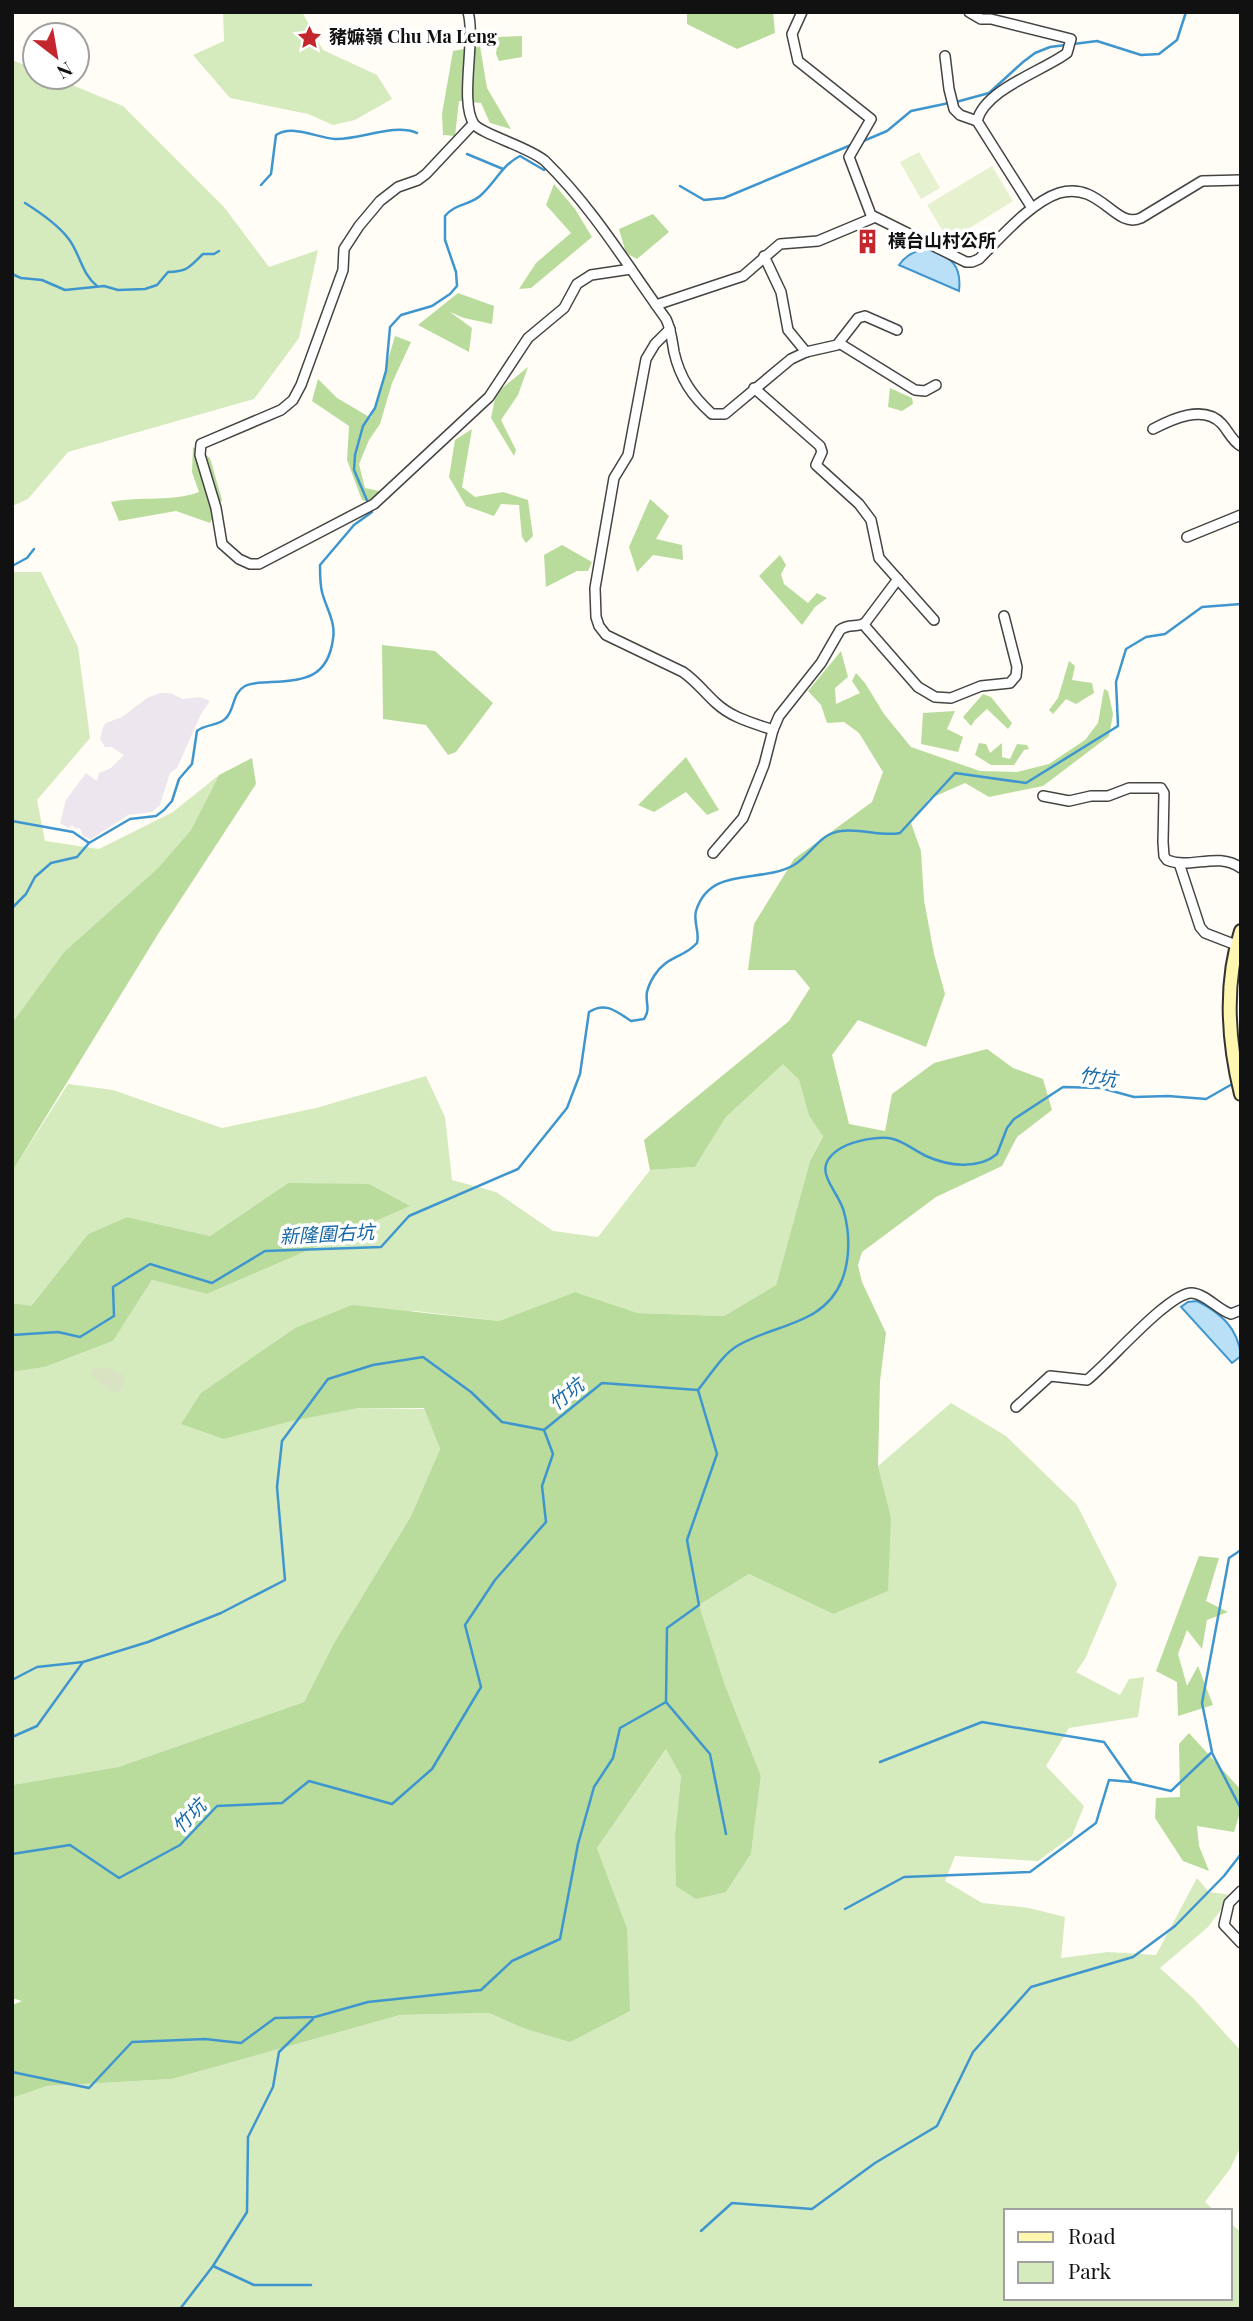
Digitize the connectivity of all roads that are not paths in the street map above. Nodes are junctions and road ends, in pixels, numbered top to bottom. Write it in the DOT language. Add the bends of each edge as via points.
graph roads {
  1 [pos="468,12"];
  2 [pos="802,12"];
  3 [pos="969,12"];
  4 [pos="945,56"];
  5 [pos="977,121"];
  6 [pos="473,124"];
  7 [pos="1241,180"];
  8 [pos="1032,208"];
  9 [pos="873,218"];
  10 [pos="764,256"];
  11 [pos="631,269"];
  12 [pos="656,305"];
  13 [pos="670,329"];
  14 [pos="897,330"];
  15 [pos="839,343"];
  16 [pos="806,352"];
  17 [pos="936,386"];
  18 [pos="754,388"];
  19 [pos="1153,429"];
  20 [pos="1241,446"];
  21 [pos="1241,515"];
  22 [pos="1187,537"];
  23 [pos="898,579"];
  24 [pos="1004,616"];
  25 [pos="934,620"];
  26 [pos="863,625"];
  27 [pos="773,730"];
  28 [pos="1043,796"];
  29 [pos="713,853"];
  30 [pos="1179,863"];
  31 [pos="1241,868"];
  32 [pos="1241,931"];
  33 [pos="1236,945"];
  34 [pos="1241,1094"];
  35 [pos="1241,1310"];
  36 [pos="1016,1407"];
  37 [pos="1241,1891"];
  38 [pos="1241,1943"];
  1 -- 6 [label="street"];
  2 -- 9 [label="street" via="792,34 798,61 871,119 849,157"];
  3 -- 5 [label="street" via="981,19 1071,39 1067,53 1014,82 982,109"];
  4 -- 5 [label="street" via="954,110"];
  5 -- 8 [label="street"];
  6 -- 11 [label="street" via="543,159 599,222"];
  6 -- 11 [label="street" via="435,166 380,201 359,226 344,249 343,270 293,400 269,417 201,444 222,544 230,553 259,564 369,507 489,397 528,338 564,308 577,284 591,275"];
  7 -- 8 [label="street" via="1202,181 1135,221 1126,221 1094,195 1079,192 1060,193"];
  8 -- 9 [label="street" via="969,263"];
  9 -- 10 [label="street" via="818,240 780,244"];
  10 -- 12 [label="street" via="734,280"];
  10 -- 16 [label="street" via="781,292 788,330"];
  11 -- 12 [label="street"];
  12 -- 13 [label="street"];
  13 -- 18 [label="street" via="682,377 712,414 725,414"];
  13 -- 27 [label="street" via="646,359 628,455 614,478 595,588 596,617 606,635 693,679 718,705 740,719"];
  14 -- 15 [label="street" via="865,316 858,318"];
  15 -- 16 [label="street"];
  15 -- 17 [label="street" via="915,390"];
  16 -- 18 [label="street"];
  18 -- 23 [label="street" via="820,446 816,466 871,520 879,558"];
  19 -- 20 [label="street" via="1183,415 1211,417"];
  21 -- 22 [label="street"];
  23 -- 25 [label="street"];
  23 -- 26 [label="street"];
  24 -- 26 [label="street" via="1016,676 1010,683 981,686 951,698 934,697 914,684"];
  26 -- 27 [label="street" via="840,630"];
  27 -- 29 [label="street" via="743,818"];
  28 -- 30 [label="street" via="1069,801 1129,788 1161,788 1164,856"];
  30 -- 31 [label="street" via="1219,859"];
  30 -- 33 [label="street" via="1200,927"];
  32 -- 33 [label="main road"];
  33 -- 34 [label="main road" via="1230,1032"];
  35 -- 36 [label="street" via="1231,1314 1198,1295 1186,1295 1154,1316 1087,1380 1050,1376"];
  37 -- 38 [label="street" via="1229,1903 1224,1924"];
}
